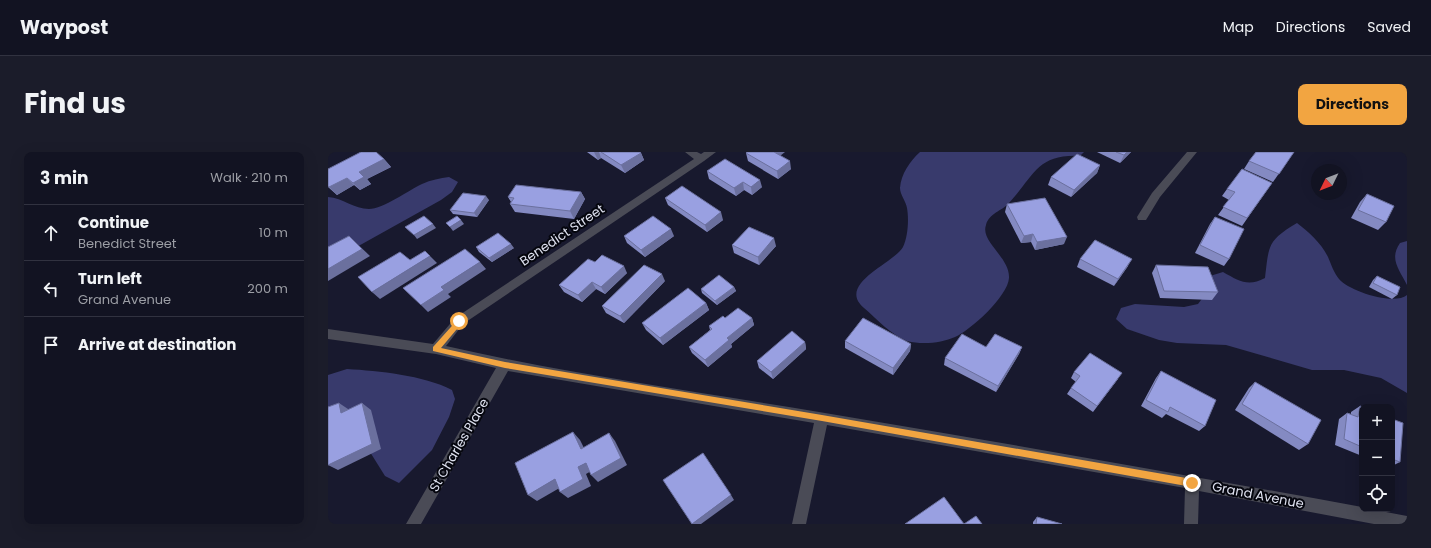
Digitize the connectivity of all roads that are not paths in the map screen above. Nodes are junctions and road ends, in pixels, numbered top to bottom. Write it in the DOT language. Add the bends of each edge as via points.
graph roads {
  1 [pos="690,152"];
  2 [pos="711,152"];
  3 [pos="1192,152"];
  4 [pos="701,159"];
  5 [pos="1142,217"];
  6 [pos="328,334"];
  7 [pos="436,349"];
  8 [pos="505,365"];
  9 [pos="822,418"];
  10 [pos="1192,483"];
  11 [pos="1407,523"];
  12 [pos="413,524"];
  13 [pos="799,524"];
  14 [pos="1191,524"];
  1 -- 4 [label="street"];
  2 -- 4 [label="street, Benedict Street"];
  3 -- 5 [label="street" via="1156,195"];
  4 -- 7 [label="street, Benedict Street" via="459,321"];
  6 -- 7 [label="street, Grand Avenue"];
  7 -- 8 [label="street, Grand Avenue"];
  8 -- 9 [label="street, Grand Avenue"];
  8 -- 12 [label="street, St Charles Place"];
  9 -- 10 [label="street, Grand Avenue"];
  9 -- 13 [label="street"];
  10 -- 11 [label="street, Grand Avenue"];
  10 -- 14 [label="street"];
}
